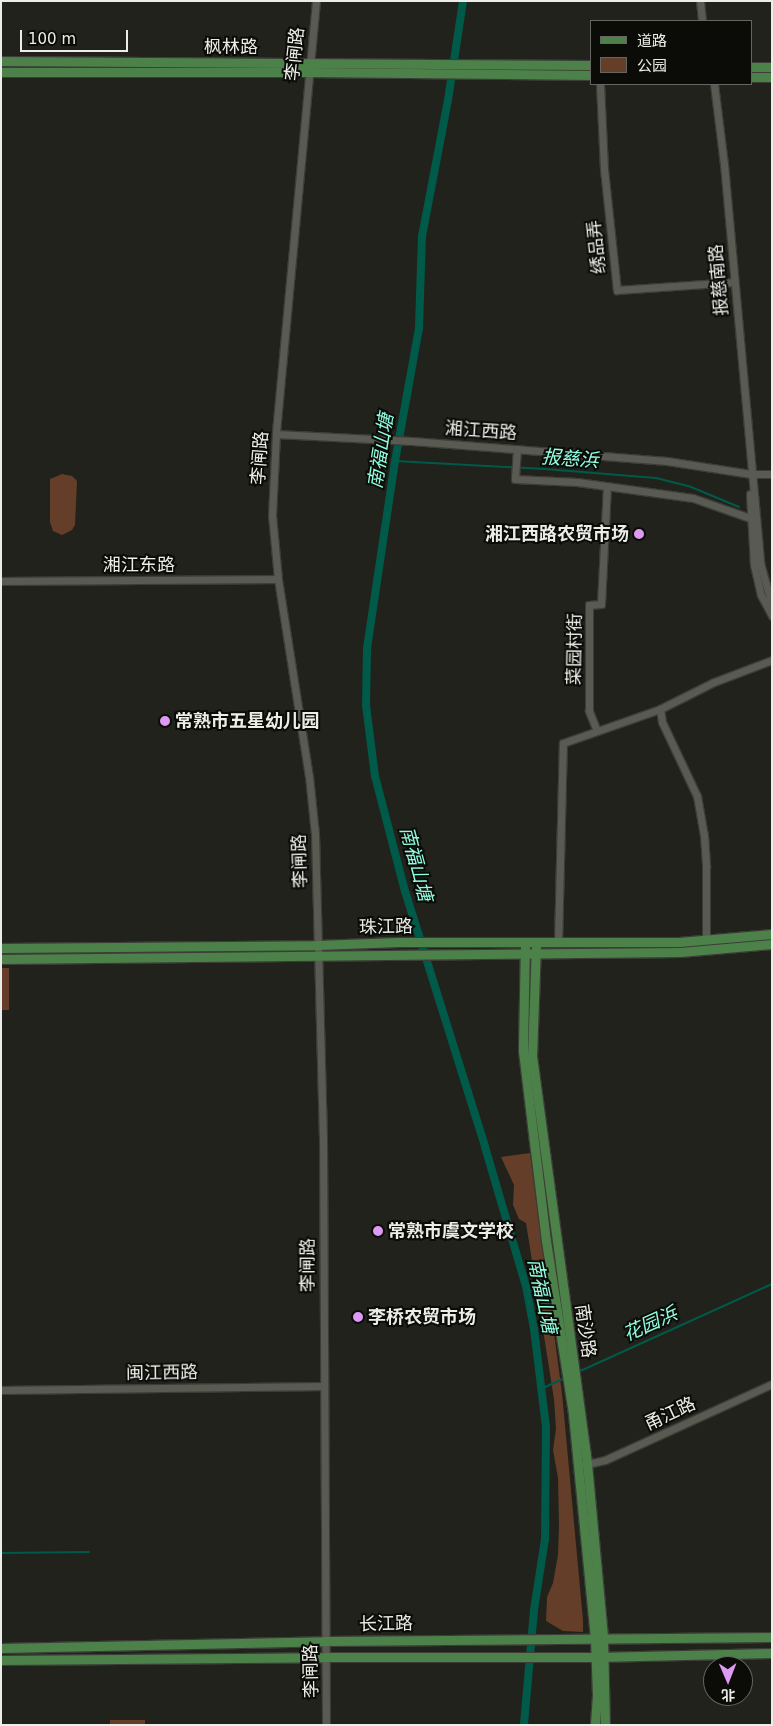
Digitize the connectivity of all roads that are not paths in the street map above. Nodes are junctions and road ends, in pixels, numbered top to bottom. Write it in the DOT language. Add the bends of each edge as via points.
graph roads {
  1 [pos="316,1"];
  2 [pos="700,1"];
  3 [pos="702,20"];
  4 [pos="1,62"];
  5 [pos="590,65"];
  6 [pos="753,67"];
  7 [pos="772,67"];
  8 [pos="309,68"];
  9 [pos="1,72"];
  10 [pos="590,75"];
  11 [pos="753,77"];
  12 [pos="772,77"];
  13 [pos="600,85"];
  14 [pos="714,85"];
  15 [pos="734,282"];
  16 [pos="276,434"];
  17 [pos="517,449"];
  18 [pos="751,474"];
  19 [pos="772,474"];
  20 [pos="607,486"];
  21 [pos="750,518"];
  22 [pos="278,579"];
  23 [pos="1,581"];
  24 [pos="772,605"];
  25 [pos="772,616"];
  26 [pos="772,660"];
  27 [pos="660,709"];
  28 [pos="597,731"];
  29 [pos="772,934"];
  30 [pos="706,940"];
  31 [pos="536,943"];
  32 [pos="558,943"];
  33 [pos="525,944"];
  34 [pos="772,944"];
  35 [pos="318,945"];
  36 [pos="1,948"];
  37 [pos="525,955"];
  38 [pos="536,955"];
  39 [pos="318,956"];
  40 [pos="1,959"];
  41 [pos="570,1368"];
  42 [pos="772,1384"];
  43 [pos="323,1386"];
  44 [pos="1,1390"];
  45 [pos="582,1466"];
  46 [pos="599,1638"];
  47 [pos="772,1638"];
  48 [pos="325,1641"];
  49 [pos="1,1648"];
  50 [pos="772,1653"];
  51 [pos="326,1657"];
  52 [pos="600,1657"];
  53 [pos="1,1660"];
  54 [pos="326,1725"];
  55 [pos="595,1725"];
  56 [pos="605,1725"];
  1 -- 8 [label="street, 李闸路"];
  2 -- 3 [label="street"];
  4 -- 8 [label="main road, 枫林路"];
  5 -- 8 [label="main road, 枫林路" via="431,63"];
  6 -- 7 [label="main road"];
  8 -- 9 [label="main road, 枫林路"];
  8 -- 10 [label="main road, 枫林路"];
  8 -- 16 [label="street, 李闸路"];
  11 -- 12 [label="main road"];
  13 -- 15 [label="street, 绣品弄" via="604,170 617,290"];
  14 -- 15 [label="street, 报慈南路"];
  15 -- 18 [label="street, 报慈南路"];
  16 -- 17 [label="street, 湘江西路"];
  16 -- 22 [label="street, 李闸路" via="272,515"];
  17 -- 18 [label="street, 湘江西路" via="667,461"];
  17 -- 20 [label="street" via="515,479"];
  18 -- 19 [label="street, 湘江西路"];
  18 -- 21 [label="street, 报慈南路"];
  18 -- 24 [label="street, 报慈南路" via="760,563"];
  20 -- 21 [label="street" via="693,498"];
  20 -- 28 [label="street, 菜园村街" via="601,604 589,605 589,711"];
  21 -- 25 [label="street, 报慈南路" via="754,565"];
  22 -- 23 [label="street, 湘江东路"];
  22 -- 35 [label="street, 李闸路" via="309,776 315,834"];
  26 -- 27 [label="street" via="714,682"];
  27 -- 28 [label="street"];
  27 -- 30 [label="street" via="662,722 697,796 706,867"];
  28 -- 32 [label="street" via="563,743"];
  29 -- 30 [label="main road, 珠江路"];
  30 -- 32 [label="main road, 珠江路"];
  31 -- 32 [label="main road, 珠江路"];
  31 -- 33 [label="main road, 珠江路"];
  31 -- 38 [label="main road, 南沙路"];
  33 -- 35 [label="main road, 珠江路" via="398,942"];
  33 -- 37 [label="main road, 南沙路"];
  34 -- 38 [label="main road, 珠江路" via="680,952"];
  35 -- 36 [label="main road, 珠江路"];
  35 -- 39 [label="street, 李闸路"];
  37 -- 38 [label="main road, 珠江路"];
  37 -- 39 [label="main road, 珠江路"];
  37 -- 41 [label="main road, 南沙路" via="524,1051 546,1241"];
  38 -- 41 [label="main road, 南沙路" via="532,1056"];
  39 -- 40 [label="main road, 珠江路"];
  39 -- 43 [label="street, 李闸路" via="323,1153"];
  41 -- 45 [label="main road, 南沙路"];
  42 -- 45 [label="street, 甬江路" via="605,1460"];
  43 -- 44 [label="street, 闽江西路"];
  43 -- 48 [label="street, 李闸路"];
  45 -- 46 [label="main road, 南沙路"];
  46 -- 47 [label="main road, 长江路"];
  46 -- 48 [label="main road, 长江路"];
  46 -- 52 [label="main road, 南沙路"];
  48 -- 49 [label="main road, 长江路"];
  48 -- 51 [label="street, 李闸路"];
  50 -- 52 [label="main road, 长江路"];
  51 -- 52 [label="main road, 长江路"];
  51 -- 53 [label="main road, 长江路"];
  51 -- 54 [label="street, 李闸路"];
  52 -- 55 [label="main road, 南沙路"];
  52 -- 56 [label="main road, 南沙路"];
}
